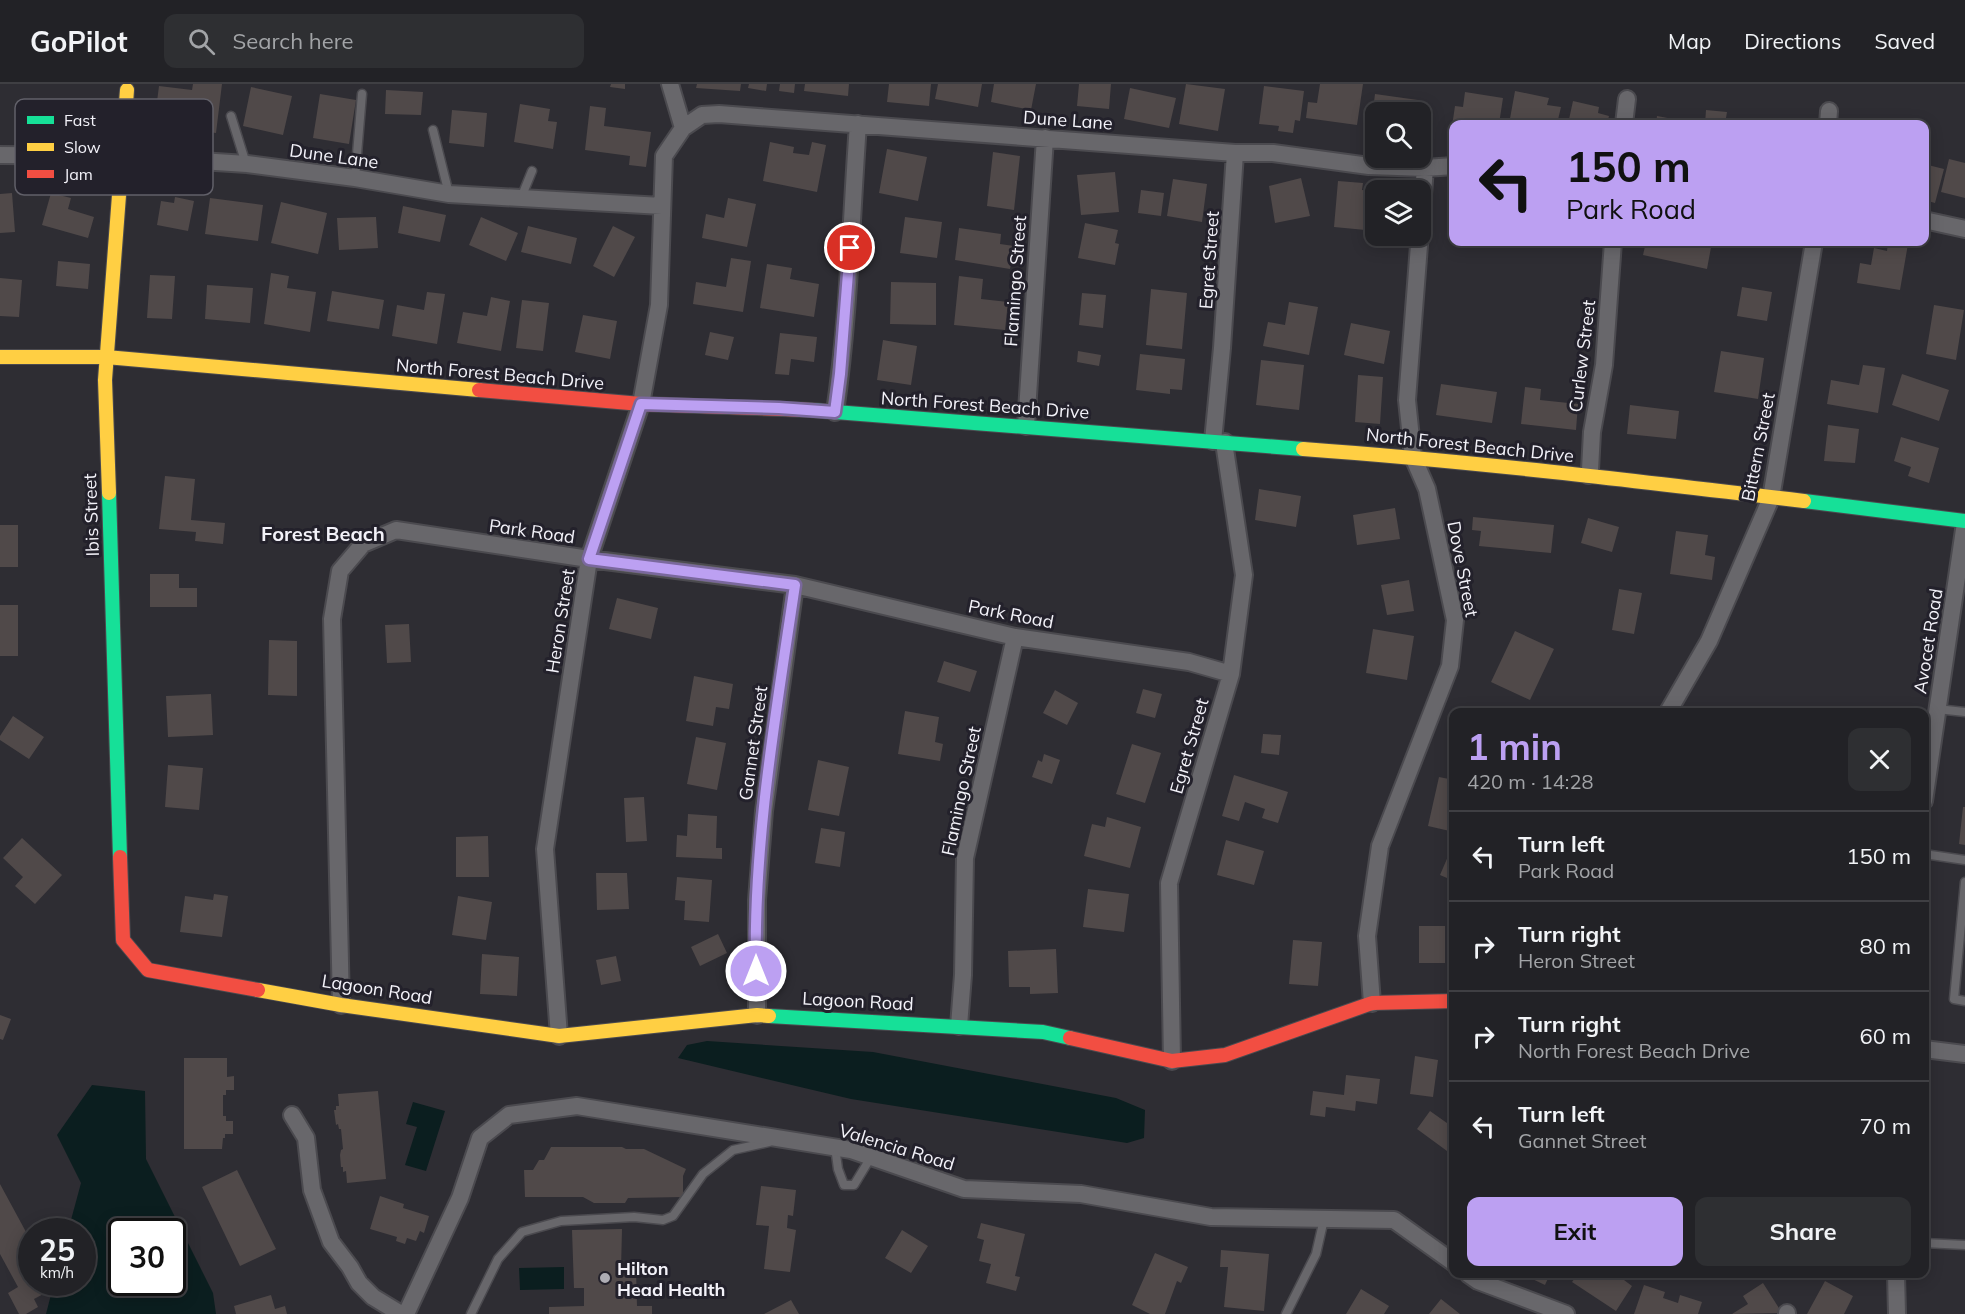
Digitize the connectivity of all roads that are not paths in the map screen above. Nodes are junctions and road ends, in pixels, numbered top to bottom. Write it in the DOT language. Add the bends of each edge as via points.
graph roads {
  1 [pos="670,84"];
  2 [pos="128,90"];
  3 [pos="362,94"];
  4 [pos="127,99"];
  5 [pos="1627,99"];
  6 [pos="231,116"];
  7 [pos="1624,120"];
  8 [pos="858,124"];
  9 [pos="683,128"];
  10 [pos="433,130"];
  11 [pos="1045,138"];
  12 [pos="1235,153"];
  13 [pos="0,155"];
  14 [pos="15,155"];
  15 [pos="213,162"];
  16 [pos="247,164"];
  17 [pos="1365,165"];
  18 [pos="1449,166"];
  19 [pos="1431,167"];
  20 [pos="1425,168"];
  21 [pos="532,171"];
  22 [pos="355,178"];
  23 [pos="449,194"];
  24 [pos="119,195"];
  25 [pos="521,198"];
  26 [pos="662,206"];
  27 [pos="1929,221"];
  28 [pos="1965,229"];
  29 [pos="1613,246"];
  30 [pos="1813,246"];
  31 [pos="0,357"];
  32 [pos="106,357"];
  33 [pos="641,404"];
  34 [pos="835,412"];
  35 [pos="1026,426"];
  36 [pos="1219,442"];
  37 [pos="1413,457"];
  38 [pos="1588,475"];
  39 [pos="1771,498"];
  40 [pos="1965,522"];
  41 [pos="589,559"];
  42 [pos="795,585"];
  43 [pos="1015,637"];
  44 [pos="1231,674"];
  45 [pos="1670,708"];
  46 [pos="1937,709"];
  47 [pos="1965,712"];
  48 [pos="1929,751"];
  49 [pos="1929,855"];
  50 [pos="1965,860"];
  51 [pos="1965,882"];
  52 [pos="123,940"];
  53 [pos="1449,1001"];
  54 [pos="1965,1001"];
  55 [pos="1372,1003"];
  56 [pos="341,1005"];
  57 [pos="757,1015"];
  58 [pos="959,1026"];
  59 [pos="559,1036"];
  60 [pos="1929,1049"];
  61 [pos="1965,1054"];
  62 [pos="1173,1061"];
  63 [pos="292,1115"];
  64 [pos="783,1139"];
  65 [pos="835,1147"];
  66 [pos="871,1157"];
  67 [pos="1324,1219"];
  68 [pos="1929,1243"];
  69 [pos="1965,1245"];
  70 [pos="1449,1259"];
  71 [pos="1474,1278"];
  72 [pos="1896,1278"];
  73 [pos="404,1314"];
  74 [pos="471,1314"];
  75 [pos="1286,1314"];
  76 [pos="1566,1314"];
  77 [pos="1897,1314"];
  1 -- 9 [label="street"];
  2 -- 4 [label="street, Ibis Street"];
  3 -- 22 [label="lane"];
  5 -- 7 [label="street"];
  6 -- 16 [label="lane"];
  8 -- 9 [label="street, Dune Lane" via="719,114 702,115"];
  8 -- 11 [label="street, Dune Lane"];
  8 -- 34 [label="street" via="848,292"];
  9 -- 26 [label="street, Heron Street" via="664,156"];
  10 -- 23 [label="lane"];
  11 -- 12 [label="street, Dune Lane"];
  11 -- 35 [label="street, Flamingo Street"];
  12 -- 17 [label="street, Dune Lane" via="1274,153"];
  12 -- 36 [label="street, Egret Street"];
  13 -- 14 [label="street, Dune Lane"];
  15 -- 16 [label="street, Dune Lane"];
  16 -- 22 [label="street, Dune Lane"];
  18 -- 19 [label="street, Dune Lane"];
  20 -- 37 [label="street, Dove Street" via="1407,400"];
  21 -- 25 [label="lane"];
  22 -- 23 [label="street, Dune Lane"];
  23 -- 25 [label="street, Dune Lane"];
  24 -- 32 [label="street, Ibis Street"];
  25 -- 26 [label="street, Dune Lane"];
  26 -- 33 [label="street, Heron Street" via="659,305"];
  27 -- 28 [label="street"];
  29 -- 38 [label="street, Curlew Street" via="1604,365"];
  30 -- 39 [label="street, Bittern Street"];
  31 -- 32 [label="street, North Forest Beach Drive"];
  32 -- 33 [label="street, North Forest Beach Drive"];
  32 -- 52 [label="street, Ibis Street"];
  33 -- 34 [label="street, North Forest Beach Drive"];
  33 -- 41 [label="street, Heron Street"];
  34 -- 35 [label="street, North Forest Beach Drive"];
  35 -- 36 [label="street, North Forest Beach Drive"];
  36 -- 37 [label="street, North Forest Beach Drive"];
  36 -- 44 [label="street, Egret Street" via="1225,449 1244,575"];
  37 -- 38 [label="street, North Forest Beach Drive"];
  37 -- 55 [label="street, Dove Street" via="1427,489 1455,620 1450,666 1380,846 1367,936"];
  38 -- 39 [label="street, North Forest Beach Drive"];
  39 -- 40 [label="street, North Forest Beach Drive"];
  39 -- 45 [label="street, Bittern Street" via="1709,642"];
  40 -- 46 [label="street, Avocet Road"];
  41 -- 42 [label="street, Park Road"];
  41 -- 56 [label="street, Park Road" via="396,530 363,543 340,572 332,619"];
  41 -- 59 [label="street, Heron Street" via="545,849"];
  42 -- 43 [label="street, Park Road"];
  42 -- 57 [label="street, Gannet Street" via="764,811 757,900"];
  43 -- 44 [label="street, Park Road" via="1189,662"];
  43 -- 58 [label="street, Flamingo Street" via="965,858"];
  44 -- 62 [label="street, Egret Street" via="1169,884"];
  46 -- 47 [label="lane"];
  46 -- 48 [label="street, Avocet Road"];
  49 -- 50 [label="lane"];
  51 -- 54 [label="lane" via="1954,999"];
  52 -- 56 [label="street, Lagoon Road" via="148,969"];
  53 -- 55 [label="street, Lagoon Road"];
  55 -- 62 [label="street, Lagoon Road" via="1225,1055"];
  56 -- 59 [label="street, Lagoon Road"];
  57 -- 58 [label="street, Lagoon Road"];
  57 -- 59 [label="street, Lagoon Road"];
  58 -- 62 [label="street, Lagoon Road" via="1043,1032"];
  60 -- 61 [label="street"];
  63 -- 73 [label="street" via="306,1138 312,1190 331,1242 373,1297"];
  64 -- 65 [label="street, Valencia Road"];
  64 -- 73 [label="street, Valencia Road" via="577,1106 509,1115 480,1138 460,1198"];
  64 -- 74 [label="lane" via="733,1150 703,1174 673,1216 663,1220 634,1217 561,1221 522,1232 498,1259"];
  65 -- 66 [label="street, Valencia Road"];
  65 -- 66 [label="lane" via="844,1185 854,1185"];
  66 -- 67 [label="street, Valencia Road" via="964,1189 1081,1194 1211,1218"];
  67 -- 70 [label="street, Valencia Road" via="1394,1220"];
  67 -- 75 [label="lane" via="1316,1254"];
  68 -- 69 [label="lane"];
  71 -- 76 [label="street"];
  72 -- 77 [label="street"];
}
